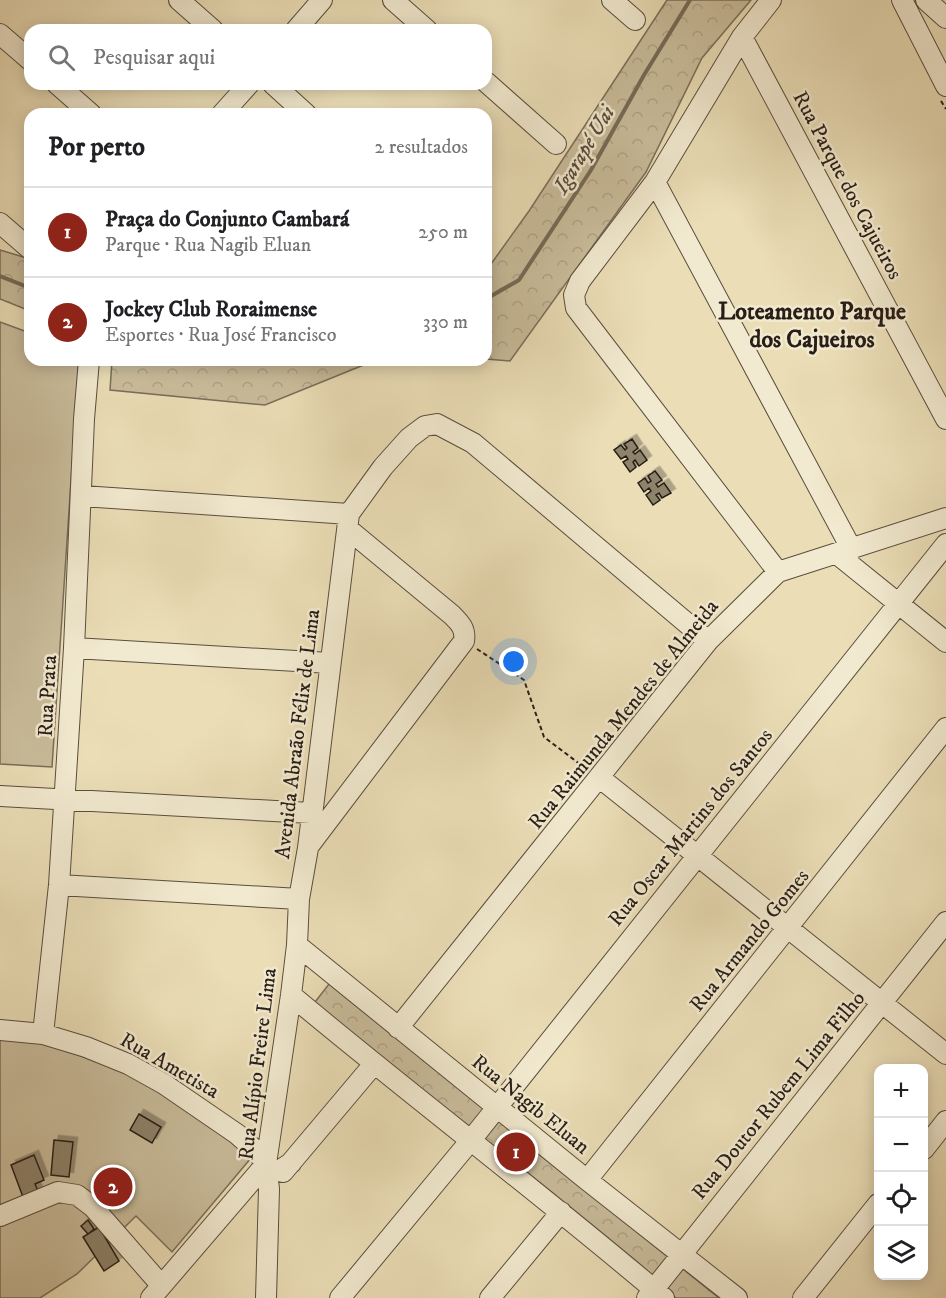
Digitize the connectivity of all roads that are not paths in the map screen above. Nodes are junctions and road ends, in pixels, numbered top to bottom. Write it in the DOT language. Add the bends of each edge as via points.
graph roads {
  1 [pos="179,0"];
  2 [pos="322,0"];
  3 [pos="393,0"];
  4 [pos="612,0"];
  5 [pos="771,0"];
  6 [pos="902,0"];
  7 [pos="926,0"];
  8 [pos="946,18"];
  9 [pos="635,20"];
  10 [pos="206,24"];
  11 [pos="301,24"];
  12 [pos="420,24"];
  13 [pos="0,34"];
  14 [pos="742,37"];
  15 [pos="24,55"];
  16 [pos="946,86"];
  17 [pos="492,87"];
  18 [pos="64,90"];
  19 [pos="244,90"];
  20 [pos="280,90"];
  21 [pos="84,108"];
  22 [pos="227,108"];
  23 [pos="299,108"];
  24 [pos="556,144"];
  25 [pos="655,182"];
  26 [pos="0,223"];
  27 [pos="24,244"];
  28 [pos="88,366"];
  29 [pos="946,419"];
  30 [pos="82,496"];
  31 [pos="946,519"];
  32 [pos="349,521"];
  33 [pos="946,544"];
  34 [pos="844,552"];
  35 [pos="778,572"];
  36 [pos="898,603"];
  37 [pos="708,641"];
  38 [pos="946,642"];
  39 [pos="74,648"];
  40 [pos="330,663"];
  41 [pos="946,729"];
  42 [pos="600,778"];
  43 [pos="0,796"];
  44 [pos="65,800"];
  45 [pos="311,813"];
  46 [pos="308,848"];
  47 [pos="698,855"];
  48 [pos="59,885"];
  49 [pos="299,899"];
  50 [pos="946,922"];
  51 [pos="788,929"];
  52 [pos="297,945"];
  53 [pos="291,994"];
  54 [pos="882,1003"];
  55 [pos="398,1028"];
  56 [pos="0,1030"];
  57 [pos="43,1034"];
  58 [pos="946,1053"];
  59 [pos="374,1065"];
  60 [pos="497,1107"];
  61 [pos="946,1121"];
  62 [pos="471,1140"];
  63 [pos="928,1144"];
  64 [pos="291,1162"];
  65 [pos="266,1164"];
  66 [pos="587,1180"];
  67 [pos="269,1189"];
  68 [pos="874,1210"];
  69 [pos="561,1212"];
  70 [pos="0,1216"];
  71 [pos="681,1254"];
  72 [pos="156,1292"];
  73 [pos="655,1295"];
  74 [pos="266,1298"];
  75 [pos="340,1298"];
  76 [pos="490,1298"];
  77 [pos="737,1298"];
  78 [pos="803,1298"];
  1 -- 10 [label="street"];
  2 -- 11 [label="street"];
  3 -- 12 [label="street"];
  4 -- 9 [label="street"];
  5 -- 14 [label="street"];
  6 -- 16 [label="street"];
  7 -- 8 [label="street"];
  13 -- 15 [label="street"];
  14 -- 25 [label="street"];
  14 -- 29 [label="street, Rua Parque dos Cajueiros"];
  17 -- 24 [label="street"];
  18 -- 21 [label="street"];
  19 -- 22 [label="street"];
  20 -- 23 [label="street"];
  25 -- 34 [label="street"];
  25 -- 35 [label="street" via="580,281 574,295 576,308"];
  26 -- 27 [label="street"];
  28 -- 30 [label="street, Rua Prata"];
  30 -- 32 [label="street"];
  30 -- 39 [label="street, Rua Prata"];
  31 -- 34 [label="street, Rua Raimunda Mendes de Almeida"];
  32 -- 37 [label="street" via="383,467 409,438 425,426 437,424 472,443"];
  32 -- 40 [label="street, Avenida Abraão Félix de Lima"];
  32 -- 46 [label="street" via="453,615 465,634 464,641"];
  33 -- 36 [label="street, Rua Oscar Martins dos Santos"];
  34 -- 35 [label="street, Rua Raimunda Mendes de Almeida"];
  34 -- 36 [label="street"];
  35 -- 37 [label="street, Rua Raimunda Mendes de Almeida"];
  36 -- 38 [label="street"];
  36 -- 47 [label="street, Rua Oscar Martins dos Santos"];
  37 -- 42 [label="street, Rua Raimunda Mendes de Almeida"];
  39 -- 40 [label="street"];
  39 -- 44 [label="street, Rua Prata"];
  40 -- 45 [label="street, Avenida Abraão Félix de Lima"];
  41 -- 51 [label="street, Rua Armando Gomes"];
  42 -- 47 [label="street"];
  42 -- 55 [label="street, Rua Raimunda Mendes de Almeida"];
  43 -- 44 [label="street"];
  44 -- 45 [label="street"];
  44 -- 48 [label="street, Rua Prata"];
  45 -- 46 [label="street, Avenida Abraão Félix de Lima"];
  46 -- 49 [label="street, Avenida Abraão Félix de Lima"];
  47 -- 51 [label="street"];
  47 -- 60 [label="street, Rua Oscar Martins dos Santos"];
  48 -- 49 [label="street"];
  48 -- 57 [label="street, Rua Prata"];
  49 -- 52 [label="street, Avenida Abraão Félix de Lima"];
  50 -- 54 [label="street, Rua Doutor Rubem Lima Filho"];
  51 -- 54 [label="street"];
  51 -- 66 [label="street, Rua Armando Gomes"];
  52 -- 53 [label="street, Rua Alípio Freire Lima"];
  52 -- 55 [label="street, Rua Nagib Eluan"];
  53 -- 59 [label="street"];
  53 -- 65 [label="street, Rua Alípio Freire Lima"];
  54 -- 58 [label="street"];
  54 -- 71 [label="street, Rua Doutor Rubem Lima Filho"];
  55 -- 60 [label="street, Rua Nagib Eluan"];
  56 -- 57 [label="street, Rua Ametista"];
  57 -- 65 [label="street, Rua Ametista" via="128,1064 164,1084 237,1134"];
  59 -- 62 [label="street"];
  59 -- 64 [label="street"];
  60 -- 62 [label="street, Rua Oscar Martins dos Santos"];
  60 -- 66 [label="street, Rua Nagib Eluan"];
  61 -- 63 [label="street"];
  62 -- 69 [label="street"];
  62 -- 75 [label="street, Rua Oscar Martins dos Santos"];
  64 -- 65 [label="street" via="276,1171"];
  64 -- 67 [label="street"];
  65 -- 67 [label="street, Rua Alípio Freire Lima"];
  65 -- 72 [label="street"];
  66 -- 71 [label="street, Rua Nagib Eluan"];
  67 -- 74 [label="street, Rua Alípio Freire Lima"];
  68 -- 78 [label="street"];
  69 -- 73 [label="street"];
  69 -- 76 [label="street"];
  70 -- 72 [label="street" via="58,1192 77,1195 93,1207"];
  71 -- 73 [label="street, Rua Doutor Rubem Lima Filho"];
  71 -- 77 [label="street, Rua Nagib Eluan"];
}
